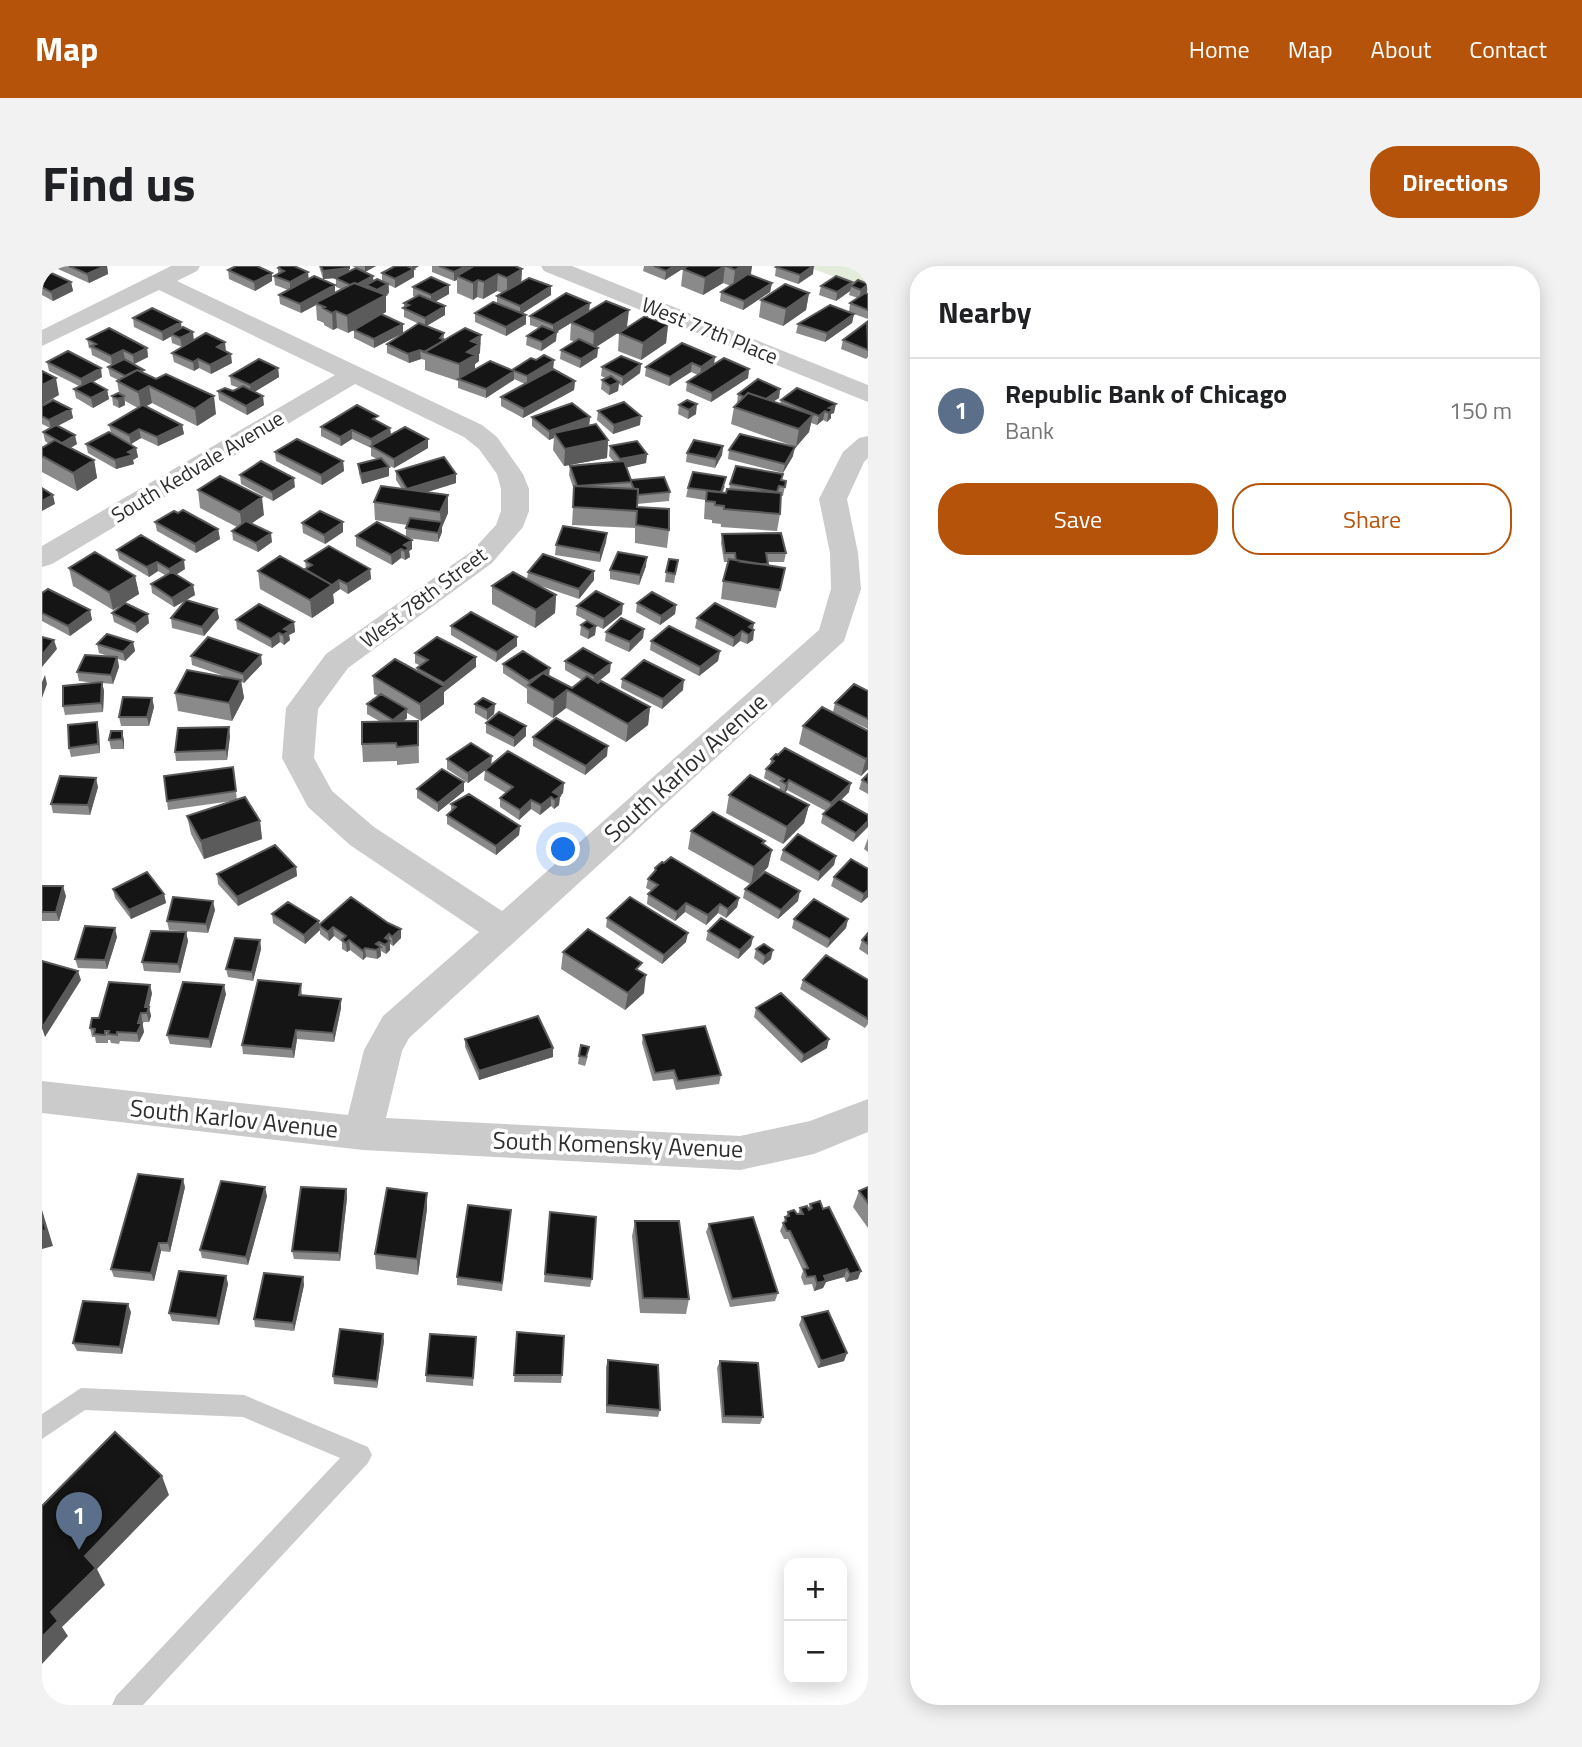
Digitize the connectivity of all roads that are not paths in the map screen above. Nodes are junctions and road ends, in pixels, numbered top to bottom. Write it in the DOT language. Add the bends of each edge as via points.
graph roads {
  1 [pos="189,266"];
  2 [pos="552,266"];
  3 [pos="159,281"];
  4 [pos="42,340"];
  5 [pos="352,375"];
  6 [pos="868,394"];
  7 [pos="868,444"];
  8 [pos="42,558"];
  9 [pos="503,930"];
  10 [pos="42,1097"];
  11 [pos="868,1115"];
  12 [pos="363,1133"];
  13 [pos="42,1429"];
  14 [pos="125,1705"];
  1 -- 3 [label="street"];
  2 -- 6 [label="street, West 77th Place"];
  3 -- 4 [label="street"];
  3 -- 5 [label="street, West 78th Street"];
  5 -- 8 [label="street, South Kedvale Avenue"];
  5 -- 9 [label="street, West 78th Street" via="473,431 510,474 516,511 509,527 482,557 337,661 302,708 298,758 320,799 362,836"];
  7 -- 9 [label="street, South Karlov Avenue" via="852,458 833,499 844,553 845,590 833,634"];
  9 -- 12 [label="street, South Karlov Avenue" via="396,1027 383,1050"];
  10 -- 12 [label="street, South Karlov Avenue"];
  11 -- 12 [label="street, South Komensky Avenue" via="814,1137 740,1153"];
  13 -- 14 [label="lane" via="82,1399 244,1406 360,1455"];
}
